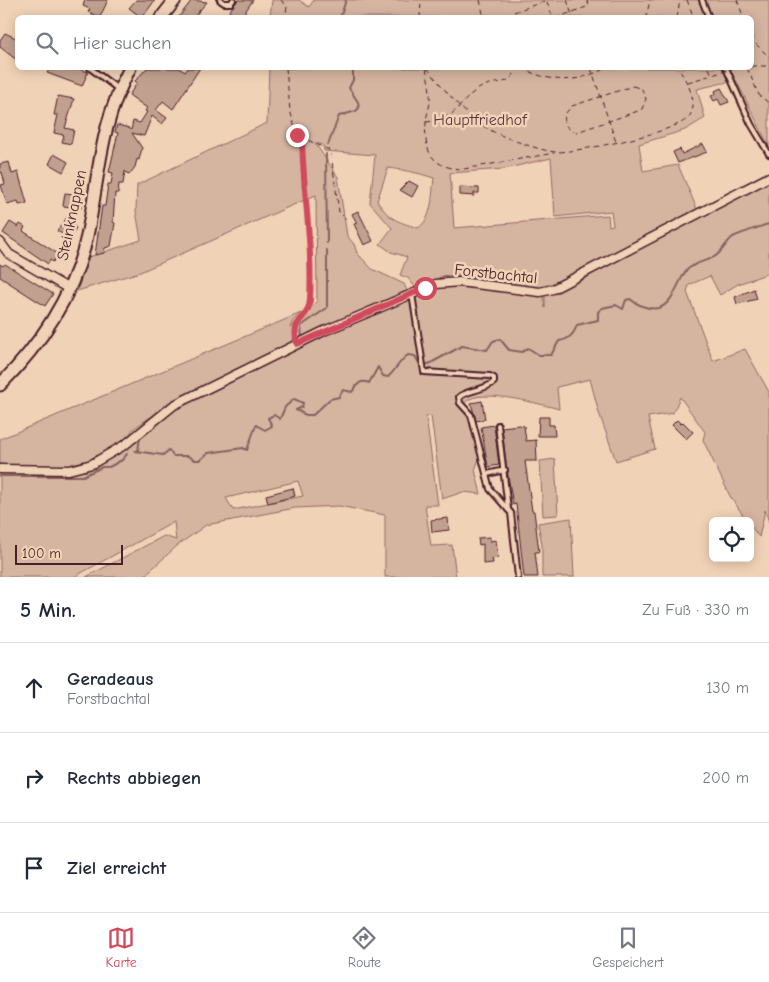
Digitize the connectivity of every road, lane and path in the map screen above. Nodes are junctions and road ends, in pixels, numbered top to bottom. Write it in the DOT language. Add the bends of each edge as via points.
graph roads {
  1 [pos="175,0"];
  2 [pos="220,0"];
  3 [pos="233,0"];
  4 [pos="281,0"];
  5 [pos="421,0"];
  6 [pos="480,0"];
  7 [pos="547,0"];
  8 [pos="567,0"];
  9 [pos="587,0"];
  10 [pos="650,0"];
  11 [pos="680,0"];
  12 [pos="687,0"];
  13 [pos="702,0"];
  14 [pos="736,0"];
  15 [pos="572,12"];
  16 [pos="163,15"];
  17 [pos="285,15"];
  18 [pos="420,15"];
  19 [pos="483,15"];
  20 [pos="505,15"];
  21 [pos="552,15"];
  22 [pos="564,15"];
  23 [pos="572,15"];
  24 [pos="647,15"];
  25 [pos="678,15"];
  26 [pos="693,15"];
  27 [pos="708,15"];
  28 [pos="743,15"];
  29 [pos="754,42"];
  30 [pos="769,57"];
  31 [pos="754,66"];
  32 [pos="769,66"];
  33 [pos="93,70"];
  34 [pos="129,70"];
  35 [pos="286,70"];
  36 [pos="427,70"];
  37 [pos="429,70"];
  38 [pos="519,70"];
  39 [pos="525,70"];
  40 [pos="592,70"];
  41 [pos="602,70"];
  42 [pos="679,70"];
  43 [pos="710,70"];
  44 [pos="727,70"];
  45 [pos="728,70"];
  46 [pos="748,70"];
  47 [pos="593,74"];
  48 [pos="712,76"];
  49 [pos="688,82"];
  50 [pos="118,90"];
  51 [pos="601,96"];
  52 [pos="769,103"];
  53 [pos="460,108"];
  54 [pos="426,122"];
  55 [pos="610,122"];
  56 [pos="302,138"];
  57 [pos="616,142"];
  58 [pos="557,152"];
  59 [pos="769,154"];
  60 [pos="769,177"];
  61 [pos="346,219"];
  62 [pos="0,242"];
  63 [pos="69,289"];
  64 [pos="412,292"];
  65 [pos="297,344"];
  66 [pos="0,385"];
  67 [pos="498,425"];
  68 [pos="0,470"];
  69 [pos="505,470"];
  70 [pos="487,474"];
  71 [pos="508,511"];
  72 [pos="518,577"];
  1 -- 16 [label="street"];
  2 -- 3 [label="lane" via="231,3"];
  4 -- 17 [label="path" via="286,7"];
  5 -- 18 [label="path"];
  6 -- 19 [label="path"];
  7 -- 20 [label="path"];
  7 -- 21 [label="path"];
  8 -- 15 [label="path"];
  9 -- 15 [label="path" via="589,6"];
  10 -- 24 [label="path"];
  11 -- 25 [label="path"];
  12 -- 26 [label="path"];
  13 -- 27 [label="lane"];
  14 -- 28 [label="path"];
  15 -- 22 [label="path"];
  15 -- 23 [label="path"];
  29 -- 30 [label="path"];
  31 -- 32 [label="path"];
  33 -- 50 [label="lane"];
  34 -- 50 [label="street, Steinknappen"];
  35 -- 56 [label="path" via="290,110 297,135"];
  36 -- 54 [label="path" via="430,103"];
  37 -- 53 [label="path"];
  38 -- 53 [label="path" via="506,83 484,86"];
  39 -- 47 [label="path" via="543,78 568,80"];
  40 -- 47 [label="path"];
  41 -- 47 [label="path"];
  42 -- 49 [label="path"];
  43 -- 48 [label="path"];
  44 -- 59 [label="lane" via="751,124"];
  45 -- 48 [label="path, bridge"];
  46 -- 52 [label="path" via="759,95"];
  47 -- 51 [label="path"];
  48 -- 49 [label="path"];
  49 -- 57 [label="path" via="693,99 689,118 675,127"];
  50 -- 63 [label="street, Steinknappen" via="101,147 86,236"];
  51 -- 55 [label="path"];
  51 -- 55 [label="path" via="633,86 638,86 645,94 642,108"];
  51 -- 55 [label="path" via="568,109 565,124 577,132"];
  53 -- 54 [label="path" via="447,118"];
  53 -- 58 [label="path" via="494,132"];
  54 -- 58 [label="path" via="430,154 438,164 449,169"];
  55 -- 57 [label="path"];
  56 -- 61 [label="path" via="329,150 339,212"];
  56 -- 65 [label="path" via="310,301 305,315 296,323"];
  57 -- 58 [label="path"];
  60 -- 64 [label="street, Forstbachtal" via="617,258 546,291 450,282"];
  62 -- 63 [label="street" via="9,254"];
  63 -- 66 [label="street, Steinknappen" via="37,344"];
  64 -- 65 [label="street, Forstbachtal"];
  64 -- 70 [label="lane" via="424,372 494,378 491,386 459,397 471,415"];
  65 -- 68 [label="street, Forstbachtal" via="174,405 126,444 92,464 69,470"];
  67 -- 69 [label="lane"];
  69 -- 70 [label="lane"];
  69 -- 71 [label="lane"];
  70 -- 71 [label="lane" via="490,489"];
  71 -- 72 [label="lane" via="511,513"];
}
